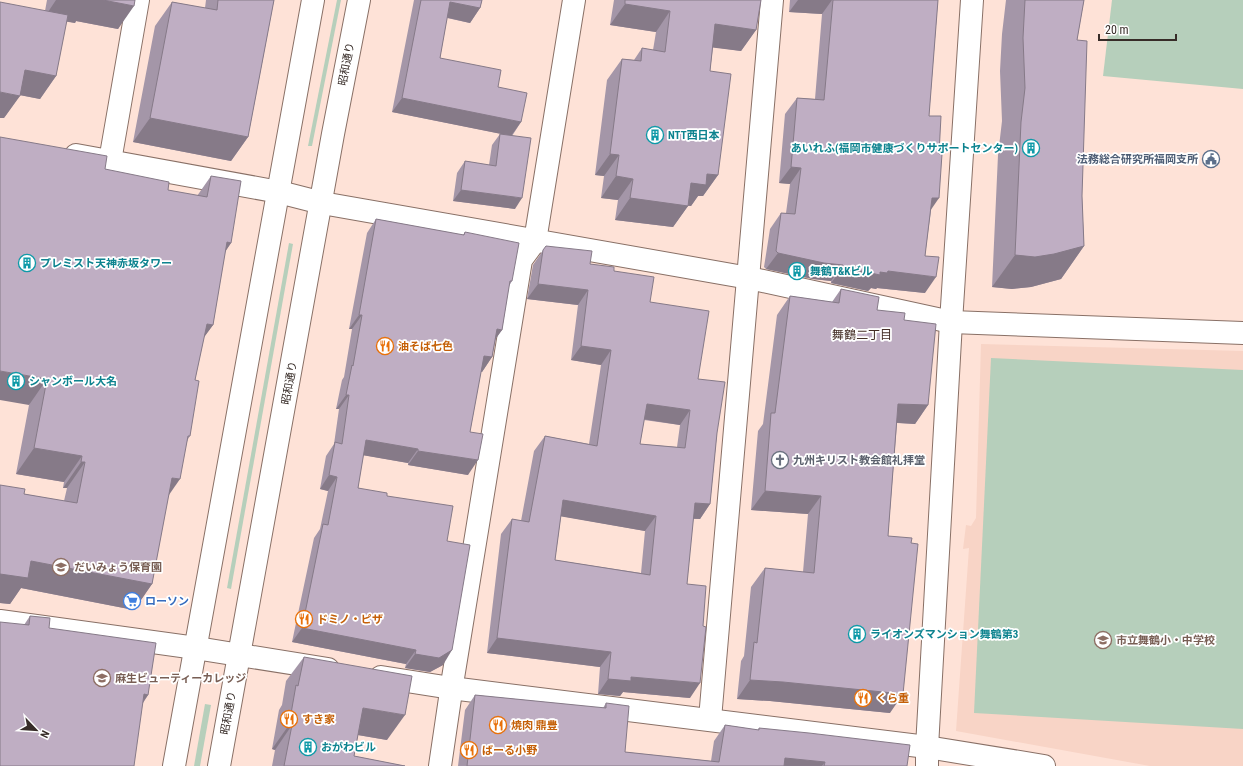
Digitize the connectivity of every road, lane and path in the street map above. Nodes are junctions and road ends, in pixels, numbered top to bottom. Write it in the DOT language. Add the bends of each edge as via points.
graph roads {
  1 [pos="138,0"];
  2 [pos="313,0"];
  3 [pos="359,0"];
  4 [pos="574,0"];
  5 [pos="772,0"];
  6 [pos="972,0"];
  7 [pos="55,151"];
  8 [pos="110,161"];
  9 [pos="279,192"];
  10 [pos="322,203"];
  11 [pos="535,242"];
  12 [pos="749,278"];
  13 [pos="951,322"];
  14 [pos="1243,334"];
  15 [pos="0,621"];
  16 [pos="196,648"];
  17 [pos="239,655"];
  18 [pos="451,688"];
  19 [pos="710,720"];
  20 [pos="927,756"];
  21 [pos="174,766"];
  22 [pos="219,766"];
  23 [pos="440,766"];
  24 [pos="1044,766"];
  1 -- 8 [label="street"];
  2 -- 9 [label="street"];
  3 -- 10 [label="street, 昭和通り"];
  4 -- 11 [label="street"];
  5 -- 12 [label="street"];
  6 -- 13 [label="street"];
  7 -- 8 [label="street"];
  8 -- 9 [label="street"];
  9 -- 10 [label="street"];
  9 -- 16 [label="street"];
  10 -- 11 [label="street"];
  10 -- 17 [label="street, 昭和通り"];
  11 -- 12 [label="street"];
  11 -- 18 [label="street" via="521,260"];
  12 -- 13 [label="street"];
  12 -- 19 [label="street"];
  13 -- 14 [label="street"];
  13 -- 20 [label="street"];
  15 -- 16 [label="street"];
  16 -- 17 [label="street"];
  16 -- 21 [label="street"];
  17 -- 18 [label="street"];
  17 -- 22 [label="street, 昭和通り"];
  18 -- 19 [label="street"];
  18 -- 23 [label="street"];
  19 -- 20 [label="street"];
  20 -- 24 [label="street"];
}
